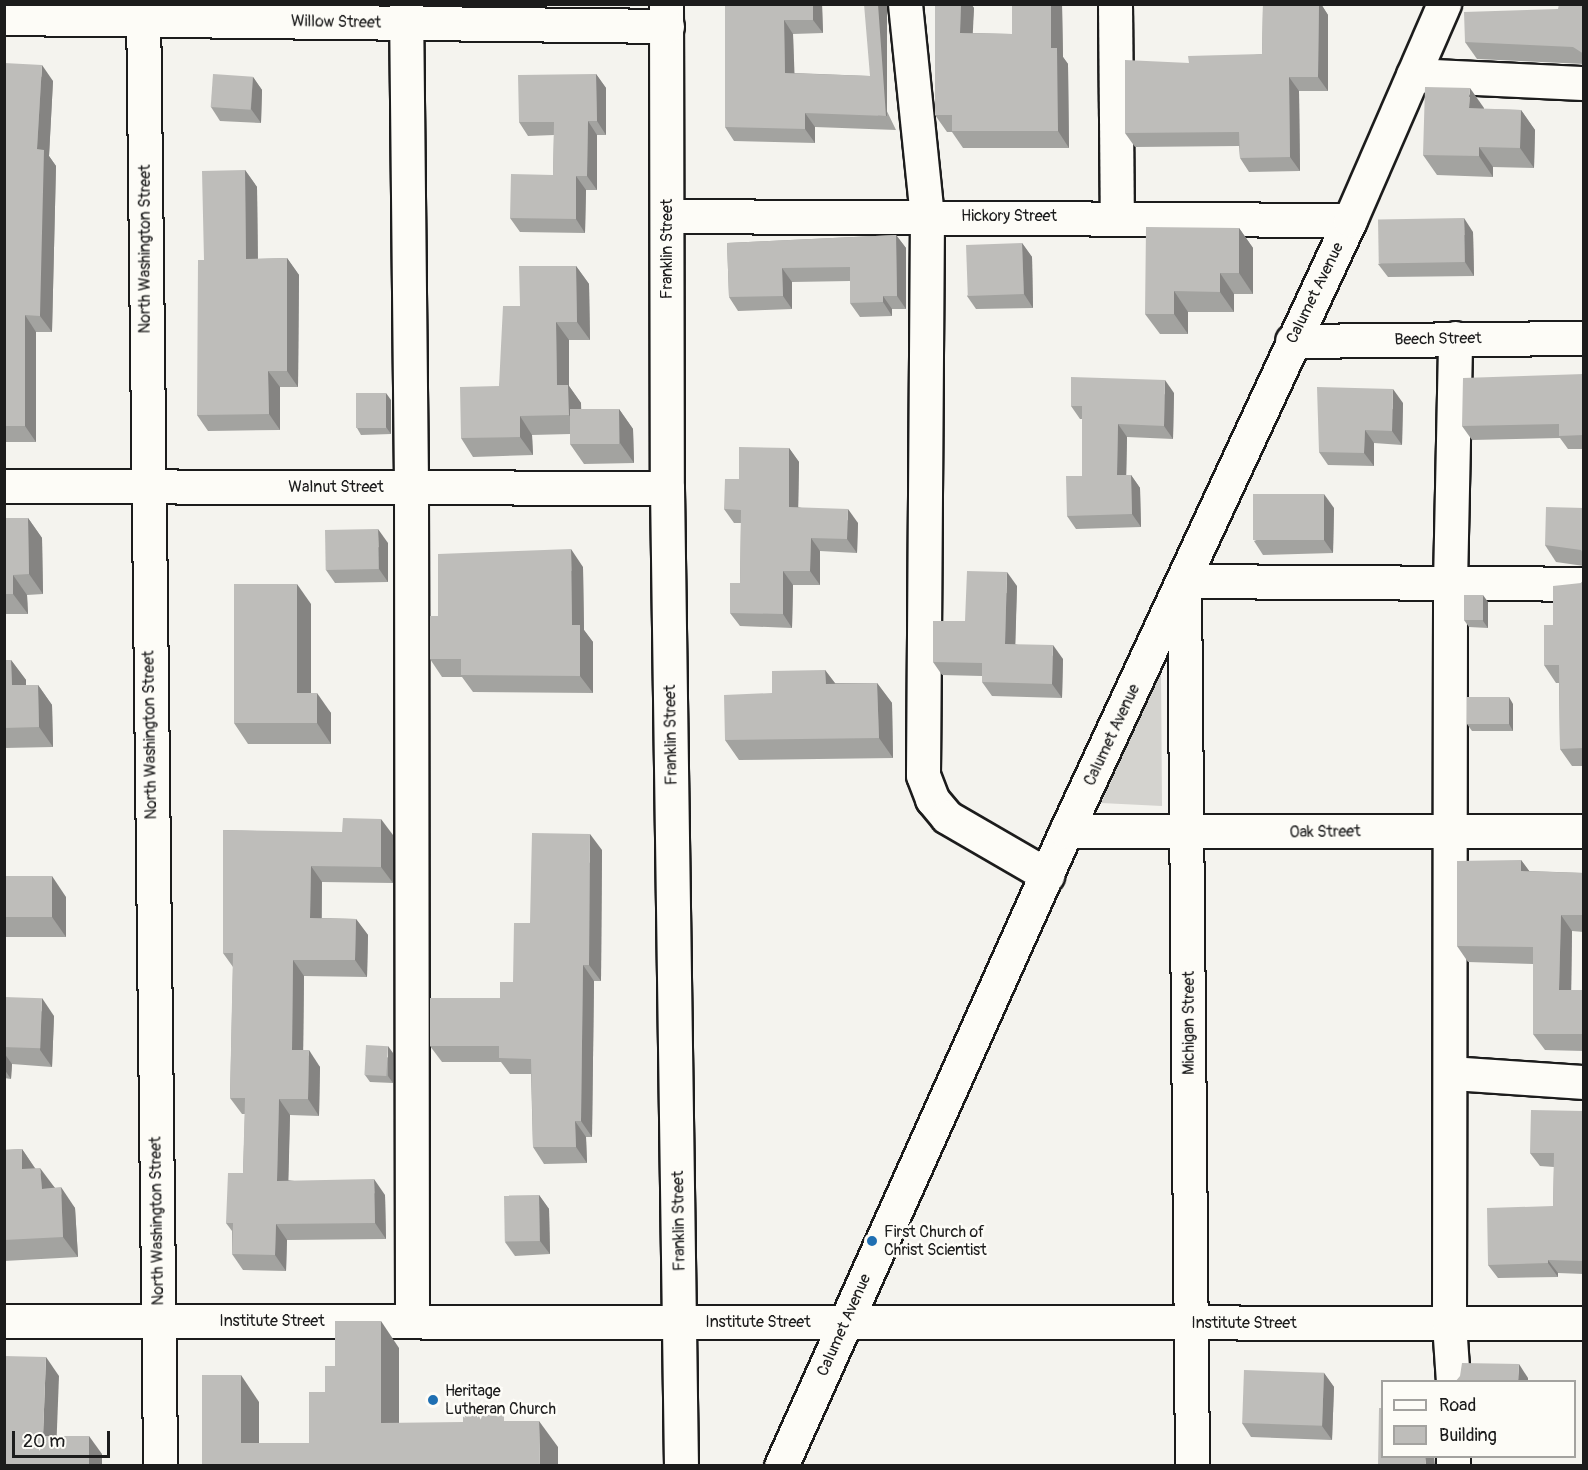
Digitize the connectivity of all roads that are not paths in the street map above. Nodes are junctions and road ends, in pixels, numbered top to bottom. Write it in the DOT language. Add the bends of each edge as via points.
graph roads {
  1 [pos="905,4"];
  2 [pos="1115,4"];
  3 [pos="1444,4"];
  4 [pos="143,12"];
  5 [pos="406,14"];
  6 [pos="666,15"];
  7 [pos="4,18"];
  8 [pos="1413,75"];
  9 [pos="1584,83"];
  10 [pos="667,216"];
  11 [pos="927,216"];
  12 [pos="1117,216"];
  13 [pos="1350,220"];
  14 [pos="1455,338"];
  15 [pos="1584,338"];
  16 [pos="1292,341"];
  17 [pos="4,486"];
  18 [pos="147,486"];
  19 [pos="411,487"];
  20 [pos="667,488"];
  21 [pos="1185,581"];
  22 [pos="1450,584"];
  23 [pos="1584,584"];
  24 [pos="1066,831"];
  25 [pos="1452,831"];
  26 [pos="1584,831"];
  27 [pos="1187,833"];
  28 [pos="1047,875"];
  29 [pos="1451,1072"];
  30 [pos="1584,1082"];
  31 [pos="4,1321"];
  32 [pos="159,1321"];
  33 [pos="412,1322"];
  34 [pos="680,1322"];
  35 [pos="845,1322"];
  36 [pos="1191,1323"];
  37 [pos="1449,1323"];
  38 [pos="1584,1323"];
  39 [pos="1452,1380"];
  40 [pos="160,1466"];
  41 [pos="681,1466"];
  42 [pos="781,1466"];
  43 [pos="1192,1466"];
  1 -- 11 [label="street"];
  2 -- 12 [label="street"];
  3 -- 8 [label="street, Calumet Avenue"];
  4 -- 5 [label="street, Willow Street"];
  4 -- 7 [label="street, Willow Street"];
  4 -- 18 [label="street, North Washington Street"];
  5 -- 6 [label="street, Willow Street"];
  5 -- 19 [label="street"];
  6 -- 10 [label="street, Franklin Street"];
  8 -- 9 [label="street"];
  8 -- 13 [label="street, Calumet Avenue"];
  10 -- 11 [label="street, Hickory Street"];
  10 -- 20 [label="street, Franklin Street"];
  11 -- 12 [label="street, Hickory Street"];
  11 -- 28 [label="street" via="923,775 932,799 947,817"];
  12 -- 13 [label="street, Hickory Street"];
  13 -- 16 [label="street, Calumet Avenue"];
  14 -- 15 [label="street, Beech Street"];
  14 -- 16 [label="street, Beech Street"];
  14 -- 22 [label="street"];
  16 -- 21 [label="street, Calumet Avenue"];
  17 -- 18 [label="street, Walnut Street"];
  18 -- 19 [label="street, Walnut Street"];
  18 -- 32 [label="street, North Washington Street"];
  19 -- 20 [label="street, Walnut Street"];
  19 -- 33 [label="street"];
  20 -- 34 [label="street, Franklin Street"];
  21 -- 22 [label="street"];
  21 -- 24 [label="street, Calumet Avenue"];
  21 -- 27 [label="street, Michigan Street"];
  22 -- 23 [label="street"];
  22 -- 25 [label="street"];
  24 -- 27 [label="street, Oak Street"];
  24 -- 28 [label="street, Calumet Avenue"];
  25 -- 26 [label="street, Oak Street"];
  25 -- 27 [label="street, Oak Street"];
  25 -- 29 [label="street"];
  27 -- 36 [label="street, Michigan Street"];
  28 -- 35 [label="street, Calumet Avenue"];
  29 -- 30 [label="street"];
  29 -- 37 [label="street"];
  31 -- 32 [label="street, Institute Street"];
  32 -- 33 [label="street, Institute Street"];
  32 -- 40 [label="street, North Washington Street"];
  33 -- 34 [label="street, Institute Street"];
  34 -- 35 [label="street, Institute Street"];
  34 -- 41 [label="street, Franklin Street"];
  35 -- 36 [label="street, Institute Street"];
  35 -- 42 [label="street, Calumet Avenue"];
  36 -- 37 [label="street, Institute Street"];
  36 -- 43 [label="street, Michigan Street"];
  37 -- 38 [label="street, Institute Street"];
  37 -- 39 [label="street"];
}
